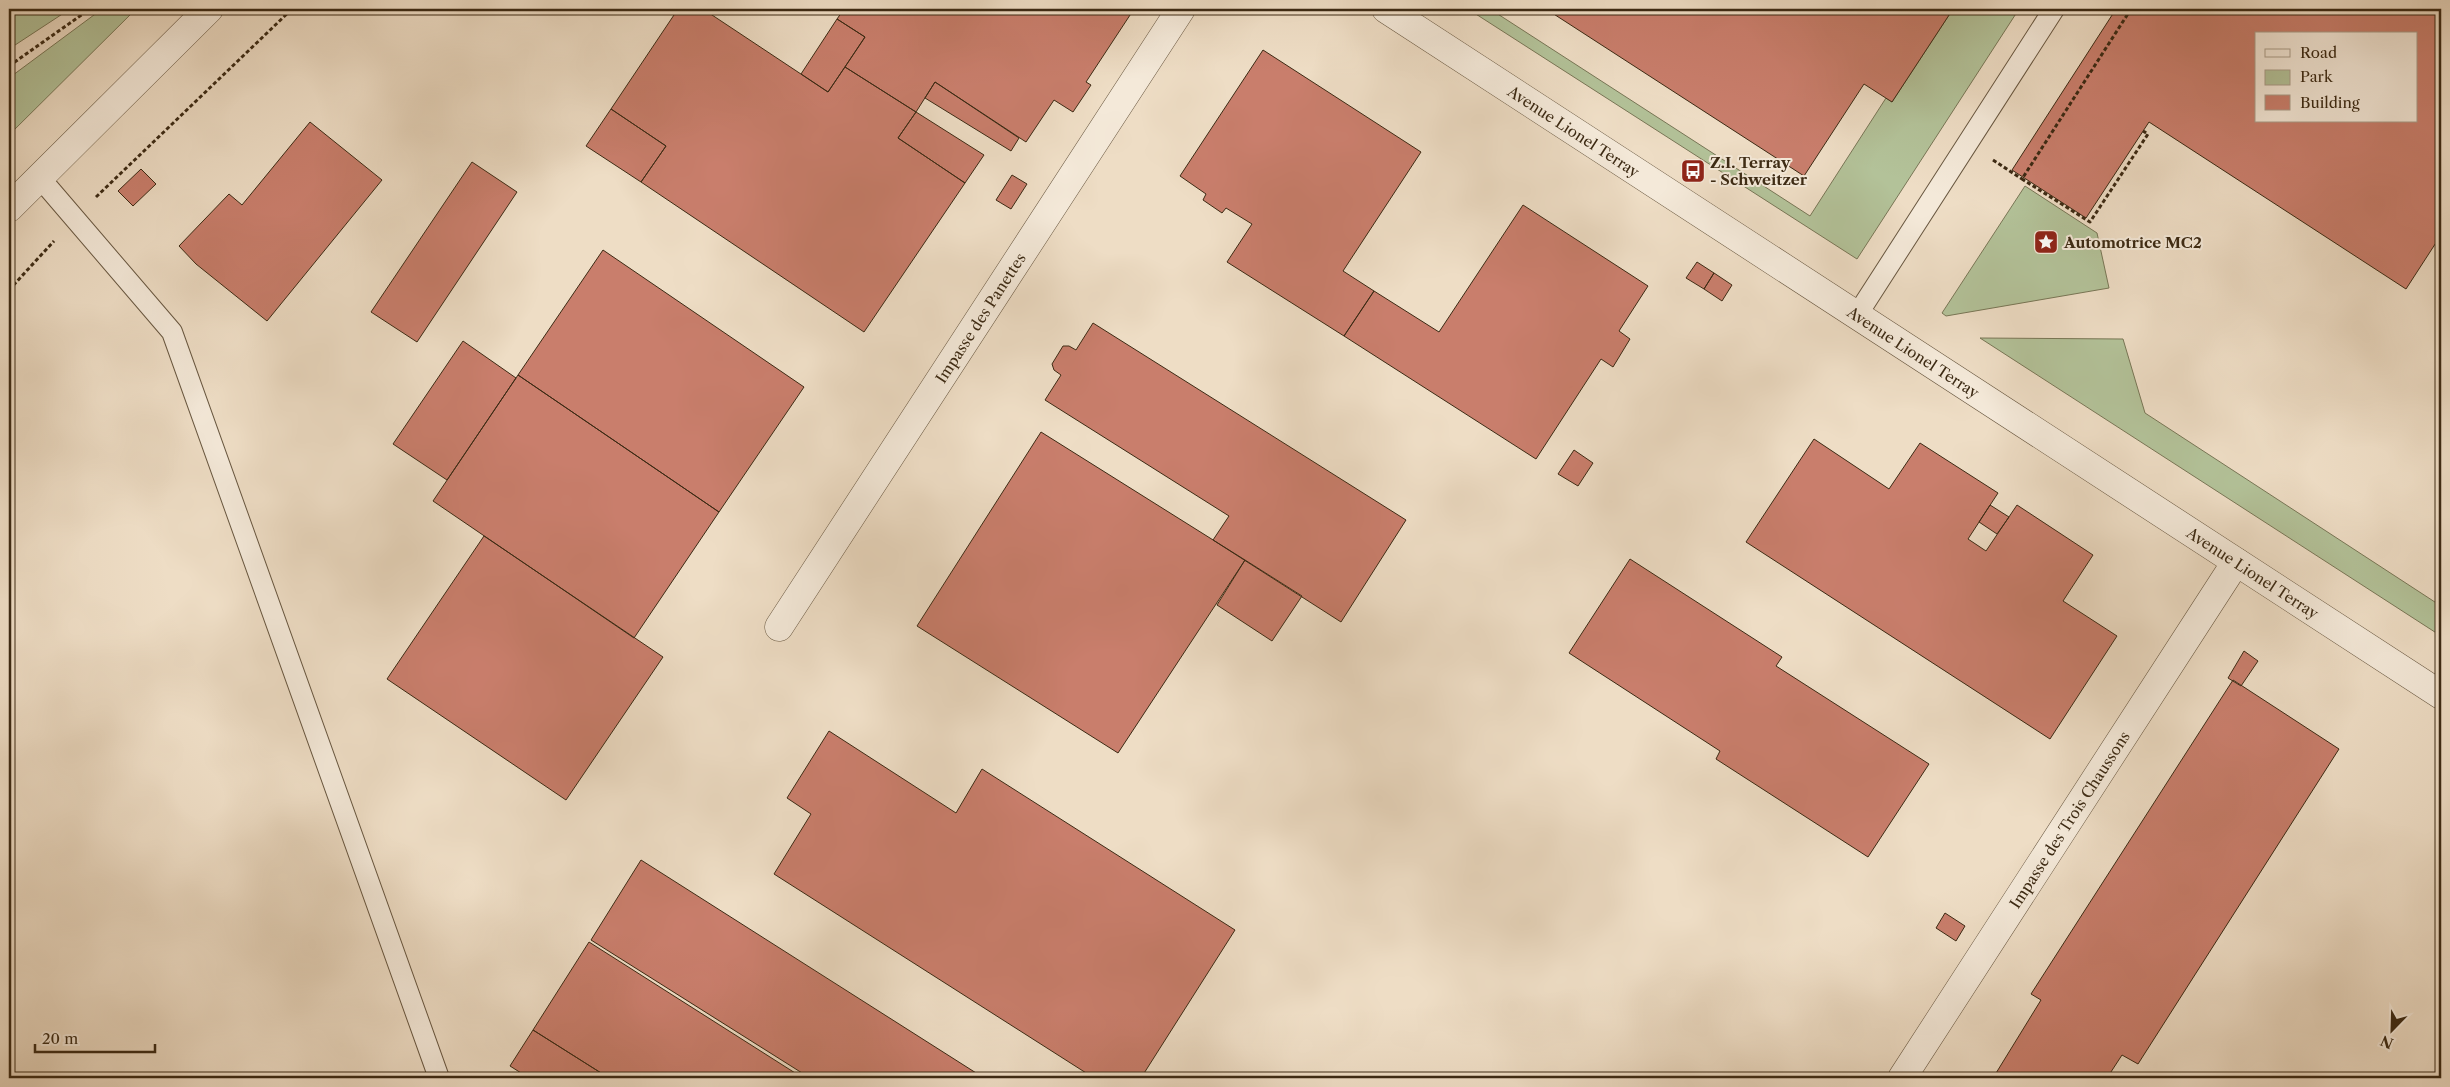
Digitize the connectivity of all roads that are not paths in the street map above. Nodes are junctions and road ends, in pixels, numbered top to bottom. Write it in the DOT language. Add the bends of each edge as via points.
graph roads {
  1 [pos="209,9"];
  2 [pos="1181,9"];
  3 [pos="1386,9"];
  4 [pos="2054,9"];
  5 [pos="40,178"];
  6 [pos="9,208"];
  7 [pos="1856,315"];
  8 [pos="2236,562"];
  9 [pos="779,626"];
  10 [pos="2441,695"];
  11 [pos="439,1078"];
  12 [pos="1902,1078"];
  1 -- 5 [label="street"];
  2 -- 9 [label="street, Impasse des Panettes"];
  3 -- 7 [label="street, Avenue Lionel Terray"];
  4 -- 7 [label="lane"];
  5 -- 6 [label="street"];
  5 -- 11 [label="lane" via="172,332"];
  7 -- 8 [label="street, Avenue Lionel Terray"];
  8 -- 10 [label="street, Avenue Lionel Terray"];
  8 -- 12 [label="street, Impasse des Trois Chaussons"];
}
